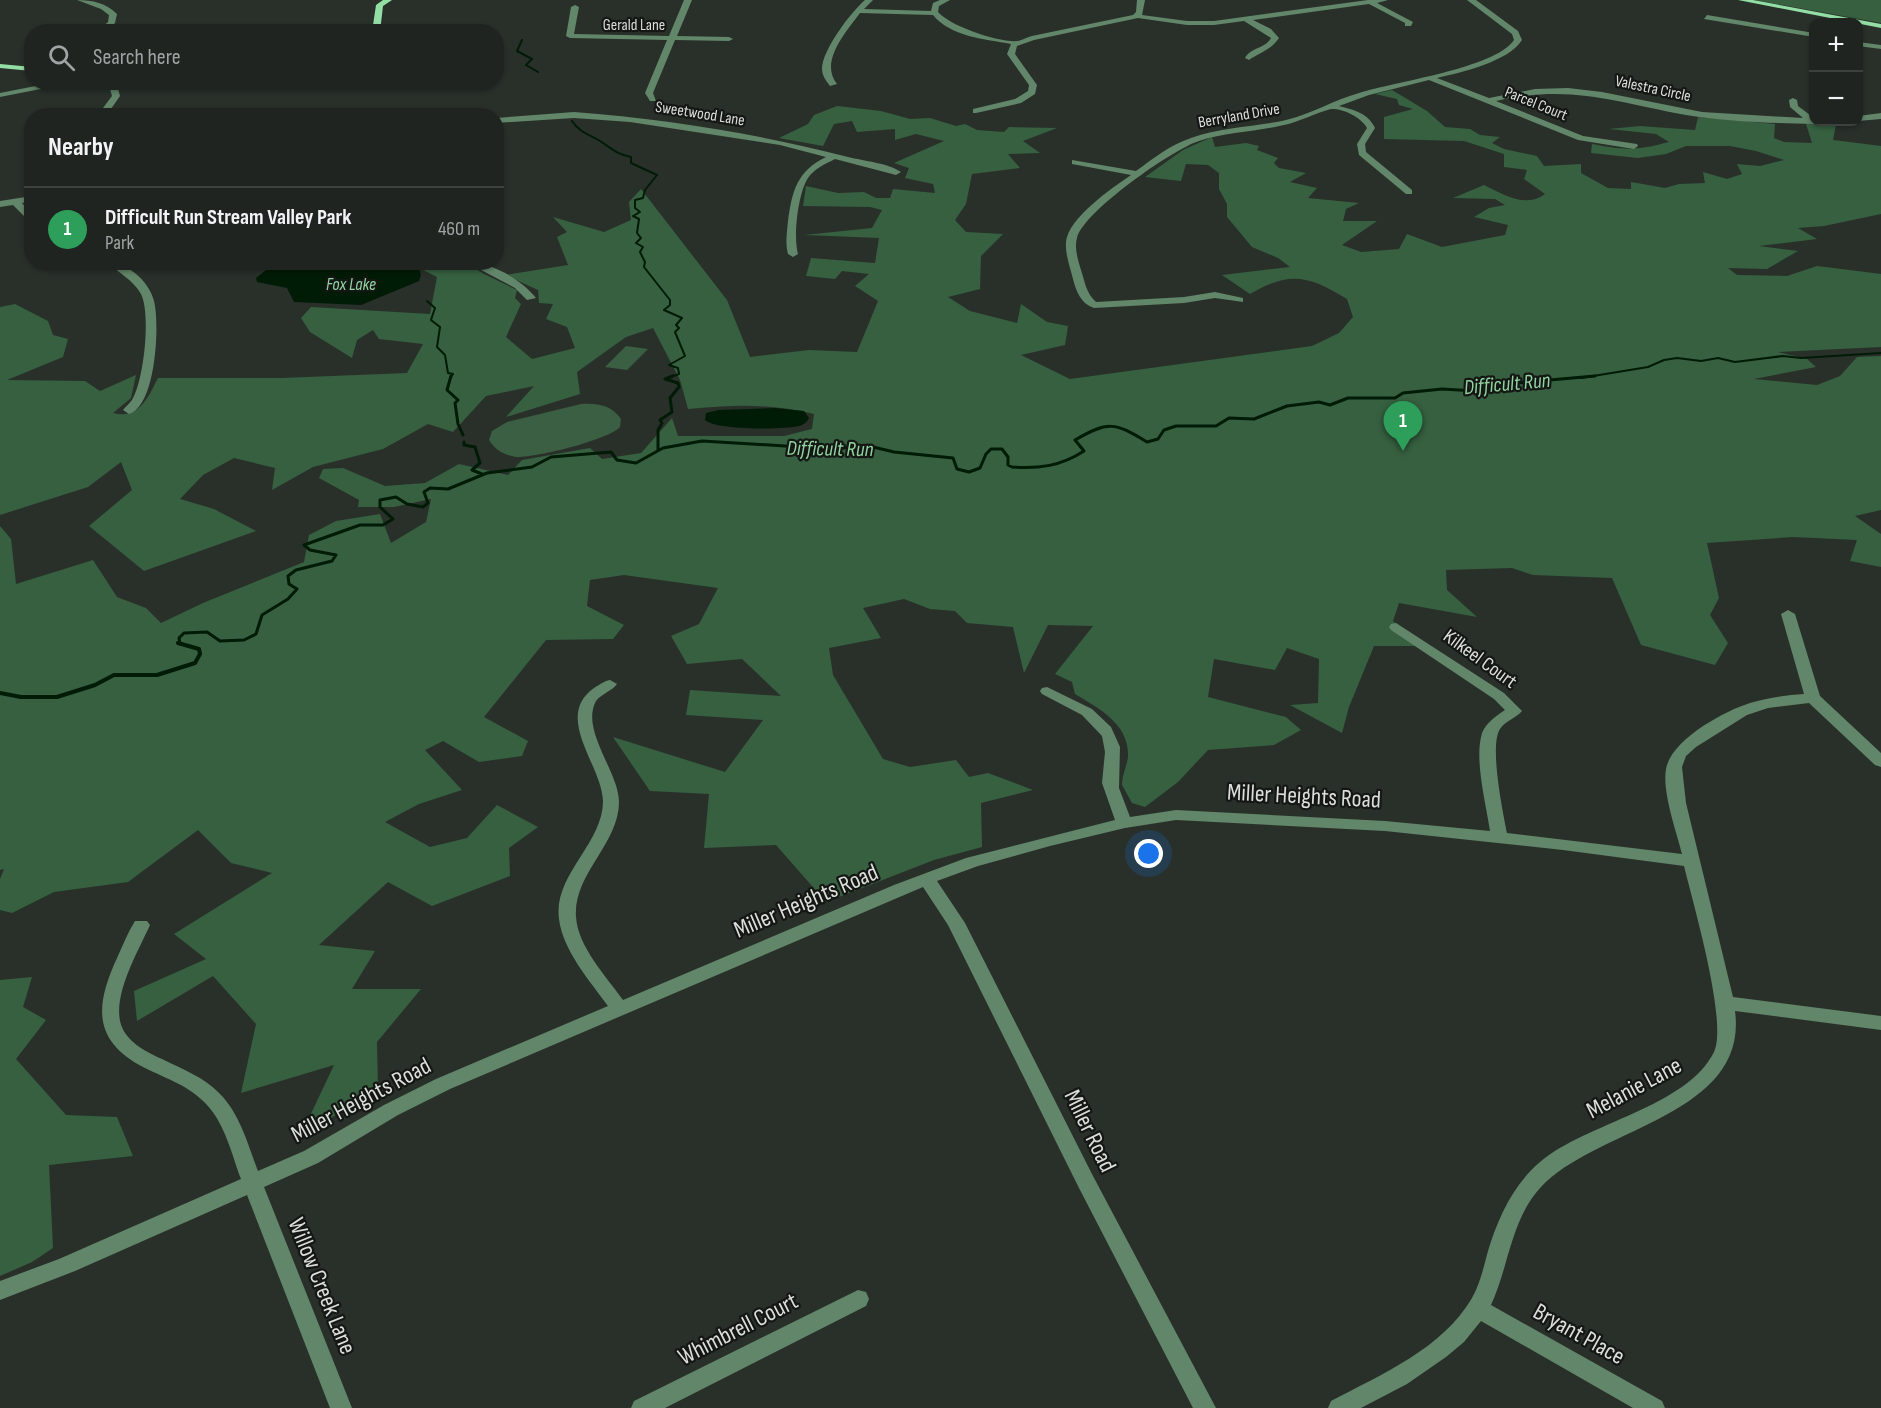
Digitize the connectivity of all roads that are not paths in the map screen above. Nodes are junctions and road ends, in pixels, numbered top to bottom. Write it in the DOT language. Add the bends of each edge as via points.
graph roads {
  1 [pos="81,0"];
  2 [pos="388,0"];
  3 [pos="688,0"];
  4 [pos="869,0"];
  5 [pos="946,0"];
  6 [pos="1141,0"];
  7 [pos="1384,0"];
  8 [pos="1471,0"];
  9 [pos="1742,0"];
  10 [pos="1372,3"];
  11 [pos="575,7"];
  12 [pos="858,11"];
  13 [pos="934,14"];
  14 [pos="1137,16"];
  15 [pos="1707,16"];
  16 [pos="1246,19"];
  17 [pos="110,24"];
  18 [pos="377,24"];
  19 [pos="1408,24"];
  20 [pos="1881,26"];
  21 [pos="1809,34"];
  22 [pos="672,38"];
  23 [pos="729,39"];
  24 [pos="1018,43"];
  25 [pos="1863,45"];
  26 [pos="1881,47"];
  27 [pos="1249,58"];
  28 [pos="0,66"];
  29 [pos="24,69"];
  30 [pos="1430,78"];
  31 [pos="833,84"];
  32 [pos="28,90"];
  33 [pos="114,90"];
  34 [pos="0,95"];
  35 [pos="653,99"];
  36 [pos="1793,100"];
  37 [pos="1488,101"];
  38 [pos="1332,107"];
  39 [pos="107,108"];
  40 [pos="976,111"];
  41 [pos="1881,116"];
  42 [pos="1863,118"];
  43 [pos="1809,119"];
  44 [pos="504,120"];
  45 [pos="1809,121"];
  46 [pos="1634,146"];
  47 [pos="836,155"];
  48 [pos="1075,162"];
  49 [pos="896,172"];
  50 [pos="1140,174"];
  51 [pos="1409,192"];
  52 [pos="24,200"];
  53 [pos="16,201"];
  54 [pos="0,204"];
  55 [pos="24,211"];
  56 [pos="793,254"];
  57 [pos="123,270"];
  58 [pos="487,270"];
  59 [pos="531,298"];
  60 [pos="1239,300"];
  61 [pos="129,411"];
  62 [pos="1788,614"];
  63 [pos="1396,627"];
  64 [pos="610,684"];
  65 [pos="1047,691"];
  66 [pos="1813,698"];
  67 [pos="1881,762"];
  68 [pos="1125,823"];
  69 [pos="1499,837"];
  70 [pos="1692,861"];
  71 [pos="927,879"];
  72 [pos="141,925"];
  73 [pos="1725,1003"];
  74 [pos="620,1009"];
  75 [pos="1881,1023"];
  76 [pos="252,1184"];
  77 [pos="0,1291"];
  78 [pos="858,1299"];
  79 [pos="1477,1308"];
  80 [pos="340,1408"];
  81 [pos="642,1408"];
  82 [pos="1205,1408"];
  83 [pos="1339,1408"];
  84 [pos="1654,1408"];
  1 -- 17 [label="street" via="113,14"];
  2 -- 18 [label="main road" via="380,4"];
  3 -- 22 [label="street"];
  4 -- 12 [label="street"];
  5 -- 13 [label="street" via="936,5"];
  6 -- 14 [label="street"];
  7 -- 10 [label="street"];
  8 -- 30 [label="street, Berryland Drive" via="1512,30 1517,36 1516,44 1472,67"];
  9 -- 20 [label="main road"];
  10 -- 16 [label="street"];
  10 -- 19 [label="street" via="1405,18"];
  11 -- 22 [label="street, Gerald Lane" via="570,36"];
  12 -- 13 [label="street"];
  12 -- 31 [label="street" via="826,64"];
  13 -- 24 [label="street" via="966,32"];
  14 -- 16 [label="street" via="1196,24"];
  14 -- 24 [label="street"];
  15 -- 21 [label="street"];
  16 -- 27 [label="street" via="1275,38 1270,46"];
  22 -- 23 [label="street, Gerald Lane"];
  22 -- 35 [label="street" via="649,93"];
  24 -- 40 [label="street" via="1011,54 1033,85 1032,92 1018,101"];
  25 -- 26 [label="street"];
  28 -- 29 [label="main road"];
  30 -- 37 [label="street, Parcel Court"];
  30 -- 38 [label="street, Berryland Drive" via="1371,92"];
  32 -- 34 [label="street"];
  33 -- 39 [label="street" via="116,96"];
  36 -- 43 [label="street" via="1794,107"];
  37 -- 45 [label="street, Valestra Circle" via="1529,92 1570,90 1714,116"];
  37 -- 46 [label="street, Parcel Court" via="1581,138"];
  38 -- 50 [label="street, Berryland Drive" via="1282,123 1193,139 1169,151"];
  38 -- 51 [label="street" via="1368,121 1371,128 1360,144 1362,153"];
  41 -- 42 [label="street"];
  44 -- 47 [label="street, Sweetwood Lane" via="614,117 746,136"];
  47 -- 49 [label="street, Sweetwood Lane"];
  47 -- 56 [label="street" via="815,166 799,181 790,244"];
  48 -- 50 [label="street"];
  50 -- 60 [label="street, Berryland Drive" via="1087,215 1074,230 1072,254 1085,300 1105,306 1215,295"];
  52 -- 53 [label="street"];
  53 -- 54 [label="street"];
  53 -- 55 [label="street"];
  57 -- 61 [label="street" via="142,288 150,308 144,382 139,400"];
  58 -- 59 [label="street" via="519,286"];
  62 -- 66 [label="street"];
  63 -- 69 [label="street, Kilkeel Court" via="1499,696 1514,711 1503,717 1490,734"];
  64 -- 74 [label="street" via="590,698 585,718 610,793 610,812 570,895 567,914 576,943"];
  65 -- 68 [label="street" via="1095,718 1109,736 1111,791"];
  66 -- 67 [label="street"];
  66 -- 70 [label="street, Melanie Lane" via="1766,702 1743,709 1682,751 1674,772"];
  68 -- 69 [label="street, Miller Heights Road" via="1198,815"];
  68 -- 71 [label="street, Miller Heights Road" via="983,859"];
  69 -- 70 [label="street, Miller Heights Road"];
  70 -- 73 [label="street, Melanie Lane"];
  71 -- 74 [label="street, Miller Heights Road"];
  71 -- 82 [label="street, Miller Road" via="956,923"];
  72 -- 76 [label="street, Willow Creek Lane" via="122,967 110,1008 116,1035 134,1053 192,1082 220,1105"];
  73 -- 75 [label="street"];
  73 -- 79 [label="street, Melanie Lane" via="1727,1037 1723,1053 1710,1074 1683,1096 1571,1150 1528,1187 1505,1227"];
  74 -- 76 [label="street, Miller Heights Road" via="416,1097 310,1157"];
  76 -- 77 [label="street, Miller Heights Road"];
  76 -- 80 [label="street, Willow Creek Lane"];
  78 -- 81 [label="street, Whimbrell Court"];
  79 -- 83 [label="street, Melanie Lane" via="1449,1342 1429,1357"];
  79 -- 84 [label="street, Bryant Place"];
}
